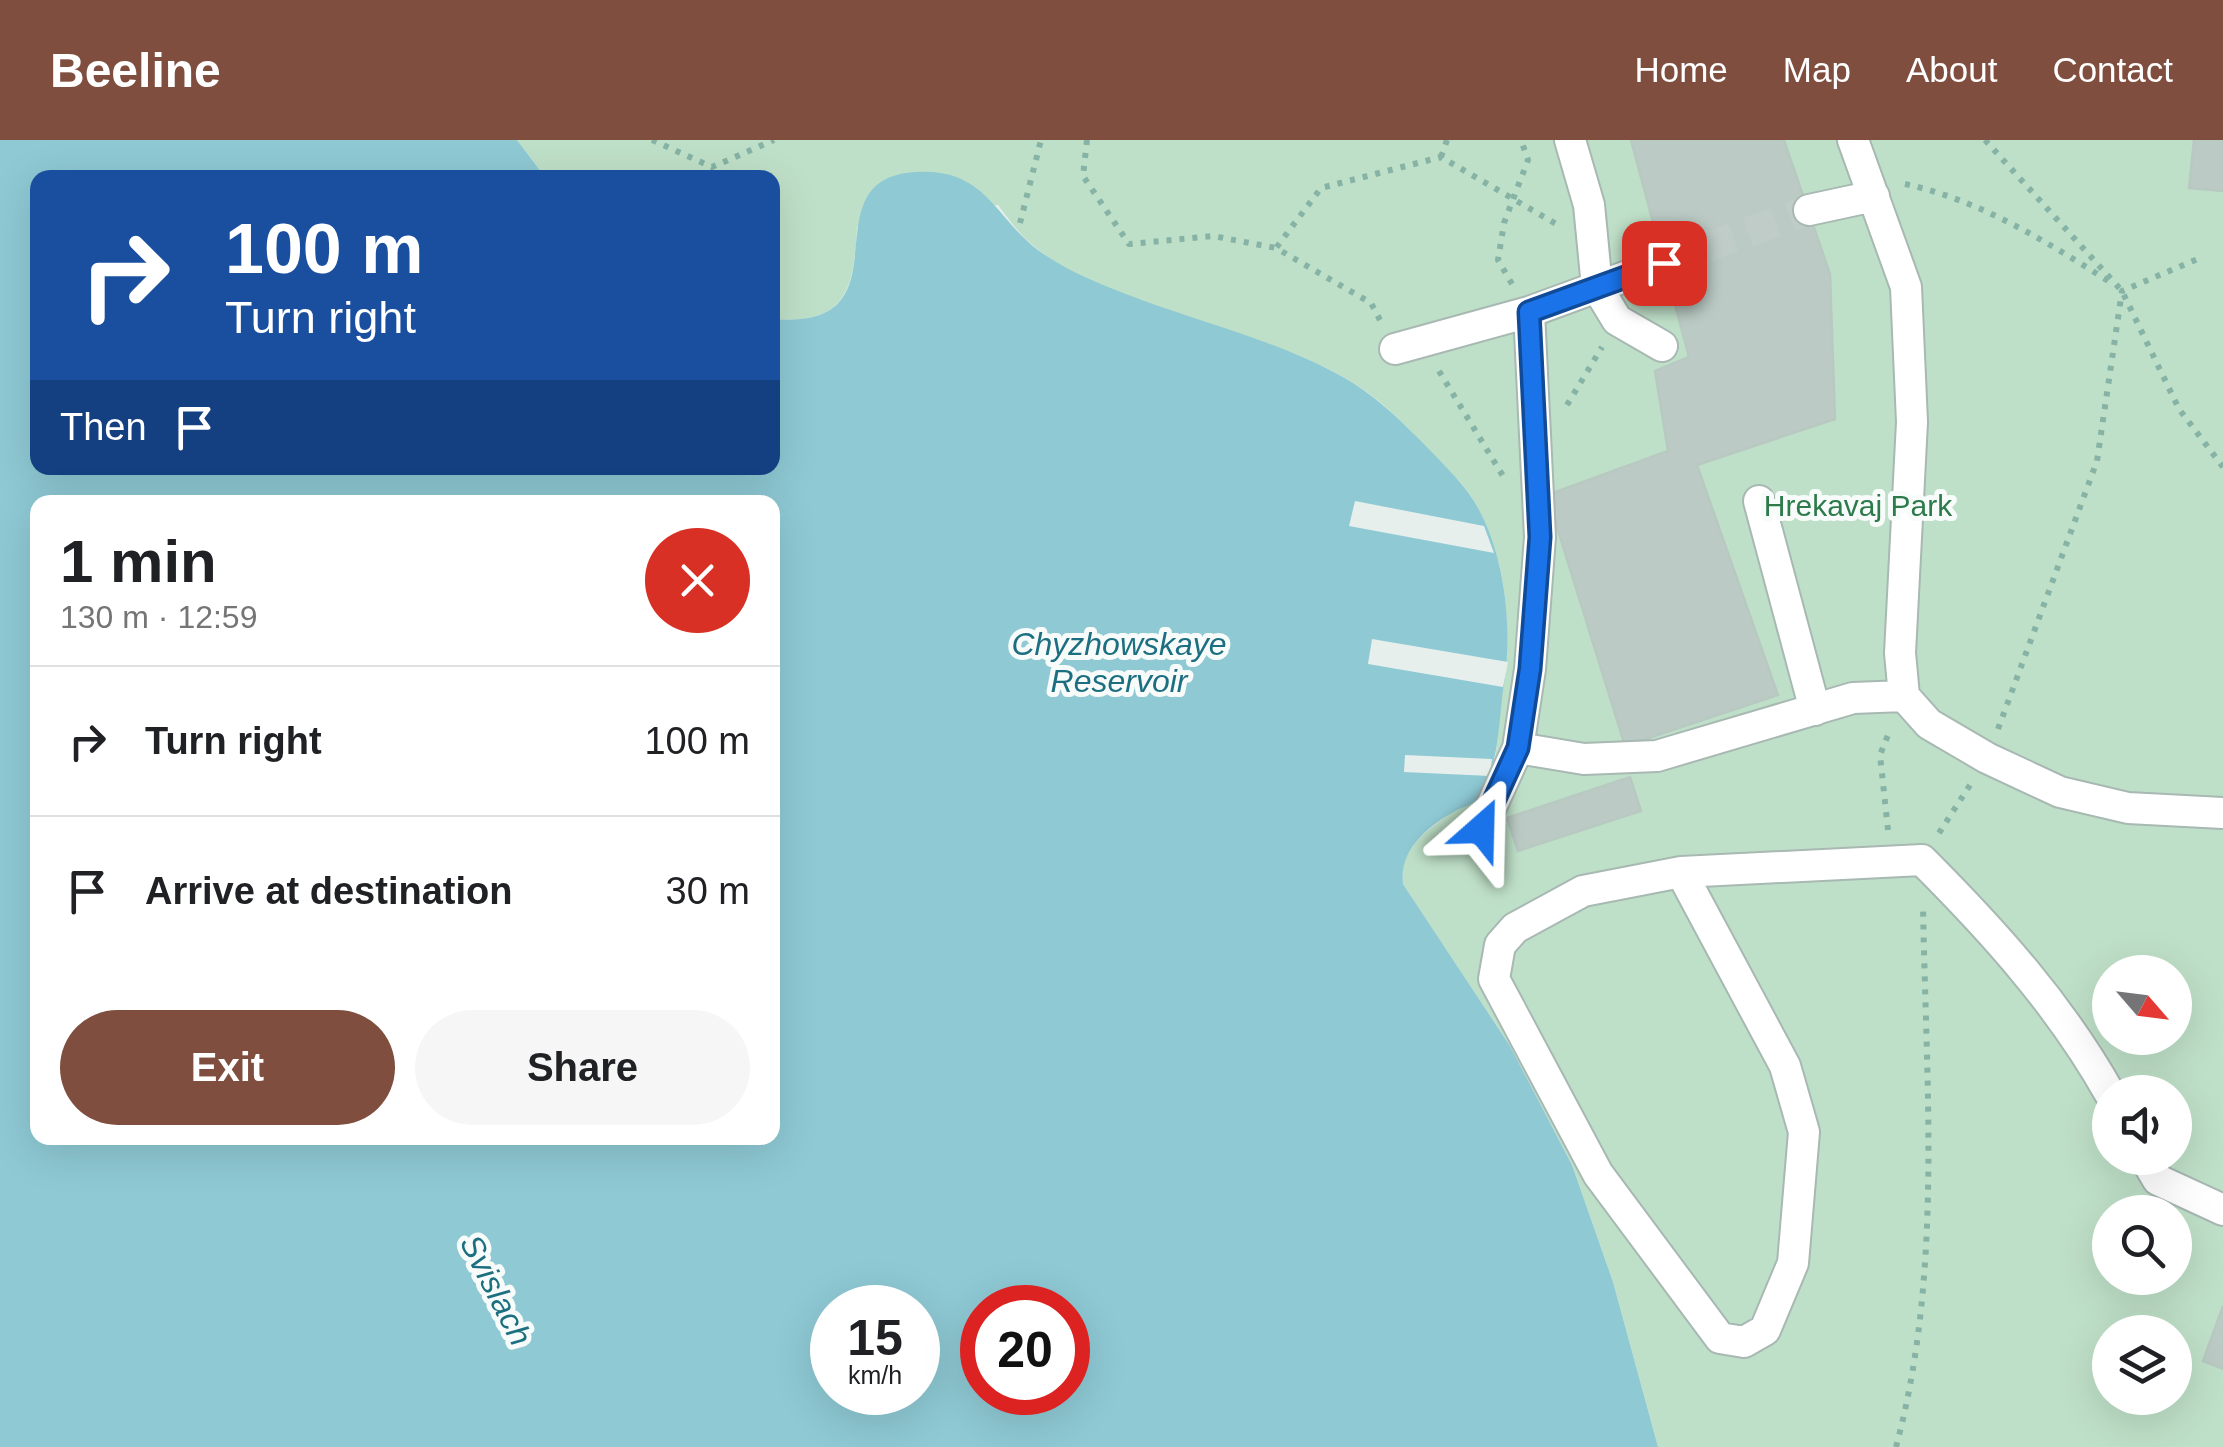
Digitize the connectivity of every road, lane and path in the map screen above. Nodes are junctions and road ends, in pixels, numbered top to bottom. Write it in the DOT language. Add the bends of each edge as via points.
graph roads {
  1 [pos="652,140"];
  2 [pos="774,140"];
  3 [pos="1041,140"];
  4 [pos="1087,140"];
  5 [pos="1447,140"];
  6 [pos="1520,140"];
  7 [pos="1570,140"];
  8 [pos="1853,140"];
  9 [pos="1985,140"];
  10 [pos="1441,157"];
  11 [pos="1884,189"];
  12 [pos="1514,197"];
  13 [pos="1809,210"];
  14 [pos="1020,223"];
  15 [pos="1276,248"];
  16 [pos="1593,248"];
  17 [pos="2200,258"];
  18 [pos="1664,263"];
  19 [pos="1597,287"];
  20 [pos="2122,290"];
  21 [pos="1529,312"];
  22 [pos="1618,320"];
  23 [pos="1408,345"];
  24 [pos="1662,346"];
  25 [pos="1563,413"];
  26 [pos="2223,466"];
  27 [pos="1512,490"];
  28 [pos="1760,501"];
  29 [pos="1904,696"];
  30 [pos="1815,710"];
  31 [pos="1518,748"];
  32 [pos="1987,758"];
  33 [pos="2223,813"];
  34 [pos="1481,829"];
  35 [pos="1922,860"];
  36 [pos="1891,862"];
  37 [pos="1681,872"];
  38 [pos="2099,1075"];
  39 [pos="2155,1175"];
  40 [pos="2223,1210"];
  41 [pos="1896,1447"];
  1 -- 2 [label="path" via="712,168"];
  3 -- 14 [label="path"];
  4 -- 15 [label="path" via="1083,176 1129,244 1213,236"];
  5 -- 10 [label="path"];
  6 -- 12 [label="path" via="1528,160"];
  7 -- 16 [label="street" via="1589,205"];
  8 -- 11 [label="street"];
  9 -- 20 [label="path"];
  10 -- 12 [label="path"];
  10 -- 15 [label="path" via="1321,188"];
  11 -- 13 [label="street"];
  11 -- 20 [label="path" via="1930,189 2019,228"];
  11 -- 29 [label="street" via="1906,288 1912,422 1900,653"];
  12 -- 16 [label="path"];
  12 -- 21 [label="path" via="1498,260"];
  15 -- 23 [label="path" via="1371,303"];
  16 -- 19 [label="street"];
  17 -- 20 [label="path"];
  18 -- 19 [label="street"];
  19 -- 21 [label="street"];
  19 -- 22 [label="street"];
  20 -- 26 [label="path" via="2179,409"];
  20 -- 32 [label="path" via="2097,461"];
  21 -- 23 [label="street"];
  21 -- 31 [label="street" via="1540,537"];
  22 -- 24 [label="street"];
  22 -- 25 [label="path"];
  23 -- 27 [label="path"];
  28 -- 30 [label="street"];
  29 -- 30 [label="street" via="1852,698"];
  29 -- 32 [label="street" via="1928,724"];
  29 -- 36 [label="path" via="1880,756"];
  30 -- 31 [label="street" via="1657,756 1584,760"];
  31 -- 34 [label="street"];
  32 -- 33 [label="street" via="2060,792 2128,808"];
  32 -- 35 [label="path"];
  35 -- 36 [label="street"];
  35 -- 38 [label="street" via="2003,940"];
  35 -- 41 [label="path" via="1928,1230 1910,1398"];
  36 -- 37 [label="street"];
  37 -- 37 [label="street" via="1583,891 1514,928 1500,945 1494,980 1598,1174 1720,1338 1744,1342 1765,1330 1794,1262 1804,1132 1785,1066"];
  39 -- 40 [label="street"];
}
